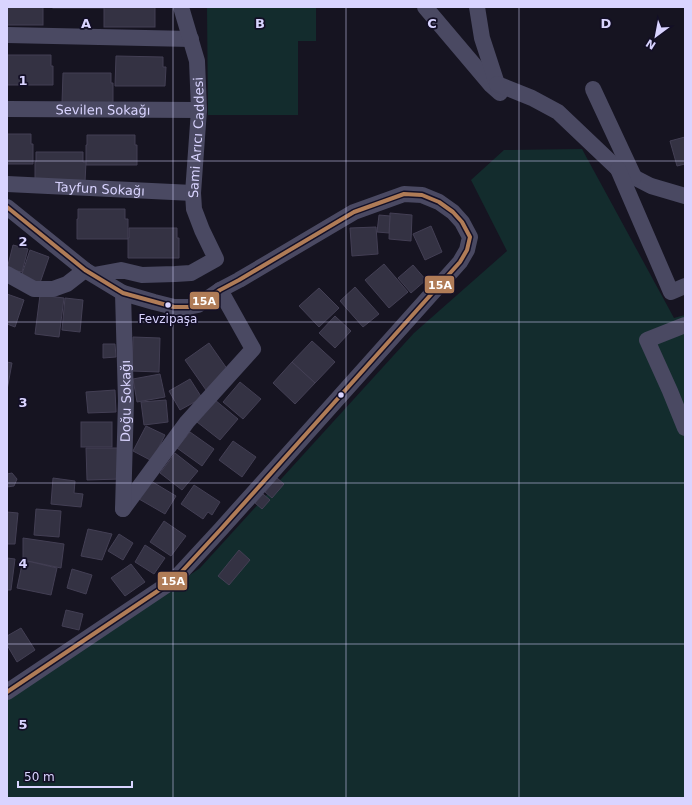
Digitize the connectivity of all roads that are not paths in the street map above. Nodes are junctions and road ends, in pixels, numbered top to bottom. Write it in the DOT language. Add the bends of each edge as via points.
graph roads {
  1 [pos="181,7"];
  2 [pos="425,7"];
  3 [pos="477,7"];
  4 [pos="7,35"];
  5 [pos="191,39"];
  6 [pos="497,84"];
  7 [pos="593,89"];
  8 [pos="7,109"];
  9 [pos="199,110"];
  10 [pos="618,169"];
  11 [pos="634,177"];
  12 [pos="7,184"];
  13 [pos="193,193"];
  14 [pos="685,196"];
  15 [pos="7,207"];
  16 [pos="90,272"];
  17 [pos="7,274"];
  18 [pos="685,286"];
  19 [pos="220,290"];
  20 [pos="123,293"];
  21 [pos="685,324"];
  22 [pos="685,428"];
  23 [pos="7,692"];
  1 -- 5 [label="street, Sami Arıcı Caddesi"];
  2 -- 6 [label="street" via="500,93"];
  3 -- 6 [label="street" via="482,38"];
  4 -- 5 [label="street"];
  5 -- 9 [label="street, Sami Arıcı Caddesi" via="197,61"];
  6 -- 10 [label="street" via="558,112"];
  7 -- 11 [label="street"];
  8 -- 9 [label="street, Sevilen Sokağı"];
  9 -- 13 [label="street, Sami Arıcı Caddesi"];
  10 -- 11 [label="street"];
  10 -- 18 [label="street" via="671,292"];
  11 -- 14 [label="street" via="650,186"];
  12 -- 13 [label="street, Tayfun Sokağı"];
  13 -- 16 [label="street, Sami Arıcı Caddesi" via="194,209 216,259 191,273 142,274 121,270"];
  15 -- 16 [label="street"];
  16 -- 17 [label="street" via="53,289 34,290"];
  16 -- 20 [label="street"];
  19 -- 20 [label="street" via="198,305 188,307 174,307"];
  19 -- 20 [label="street, Doğu Sokağı" via="253,349 187,422 123,509 126,401"];
  19 -- 23 [label="street" via="354,212 404,194 422,195 439,202 453,212 470,236 467,250 460,262 174,580"];
  21 -- 22 [label="street" via="647,340"];
}
